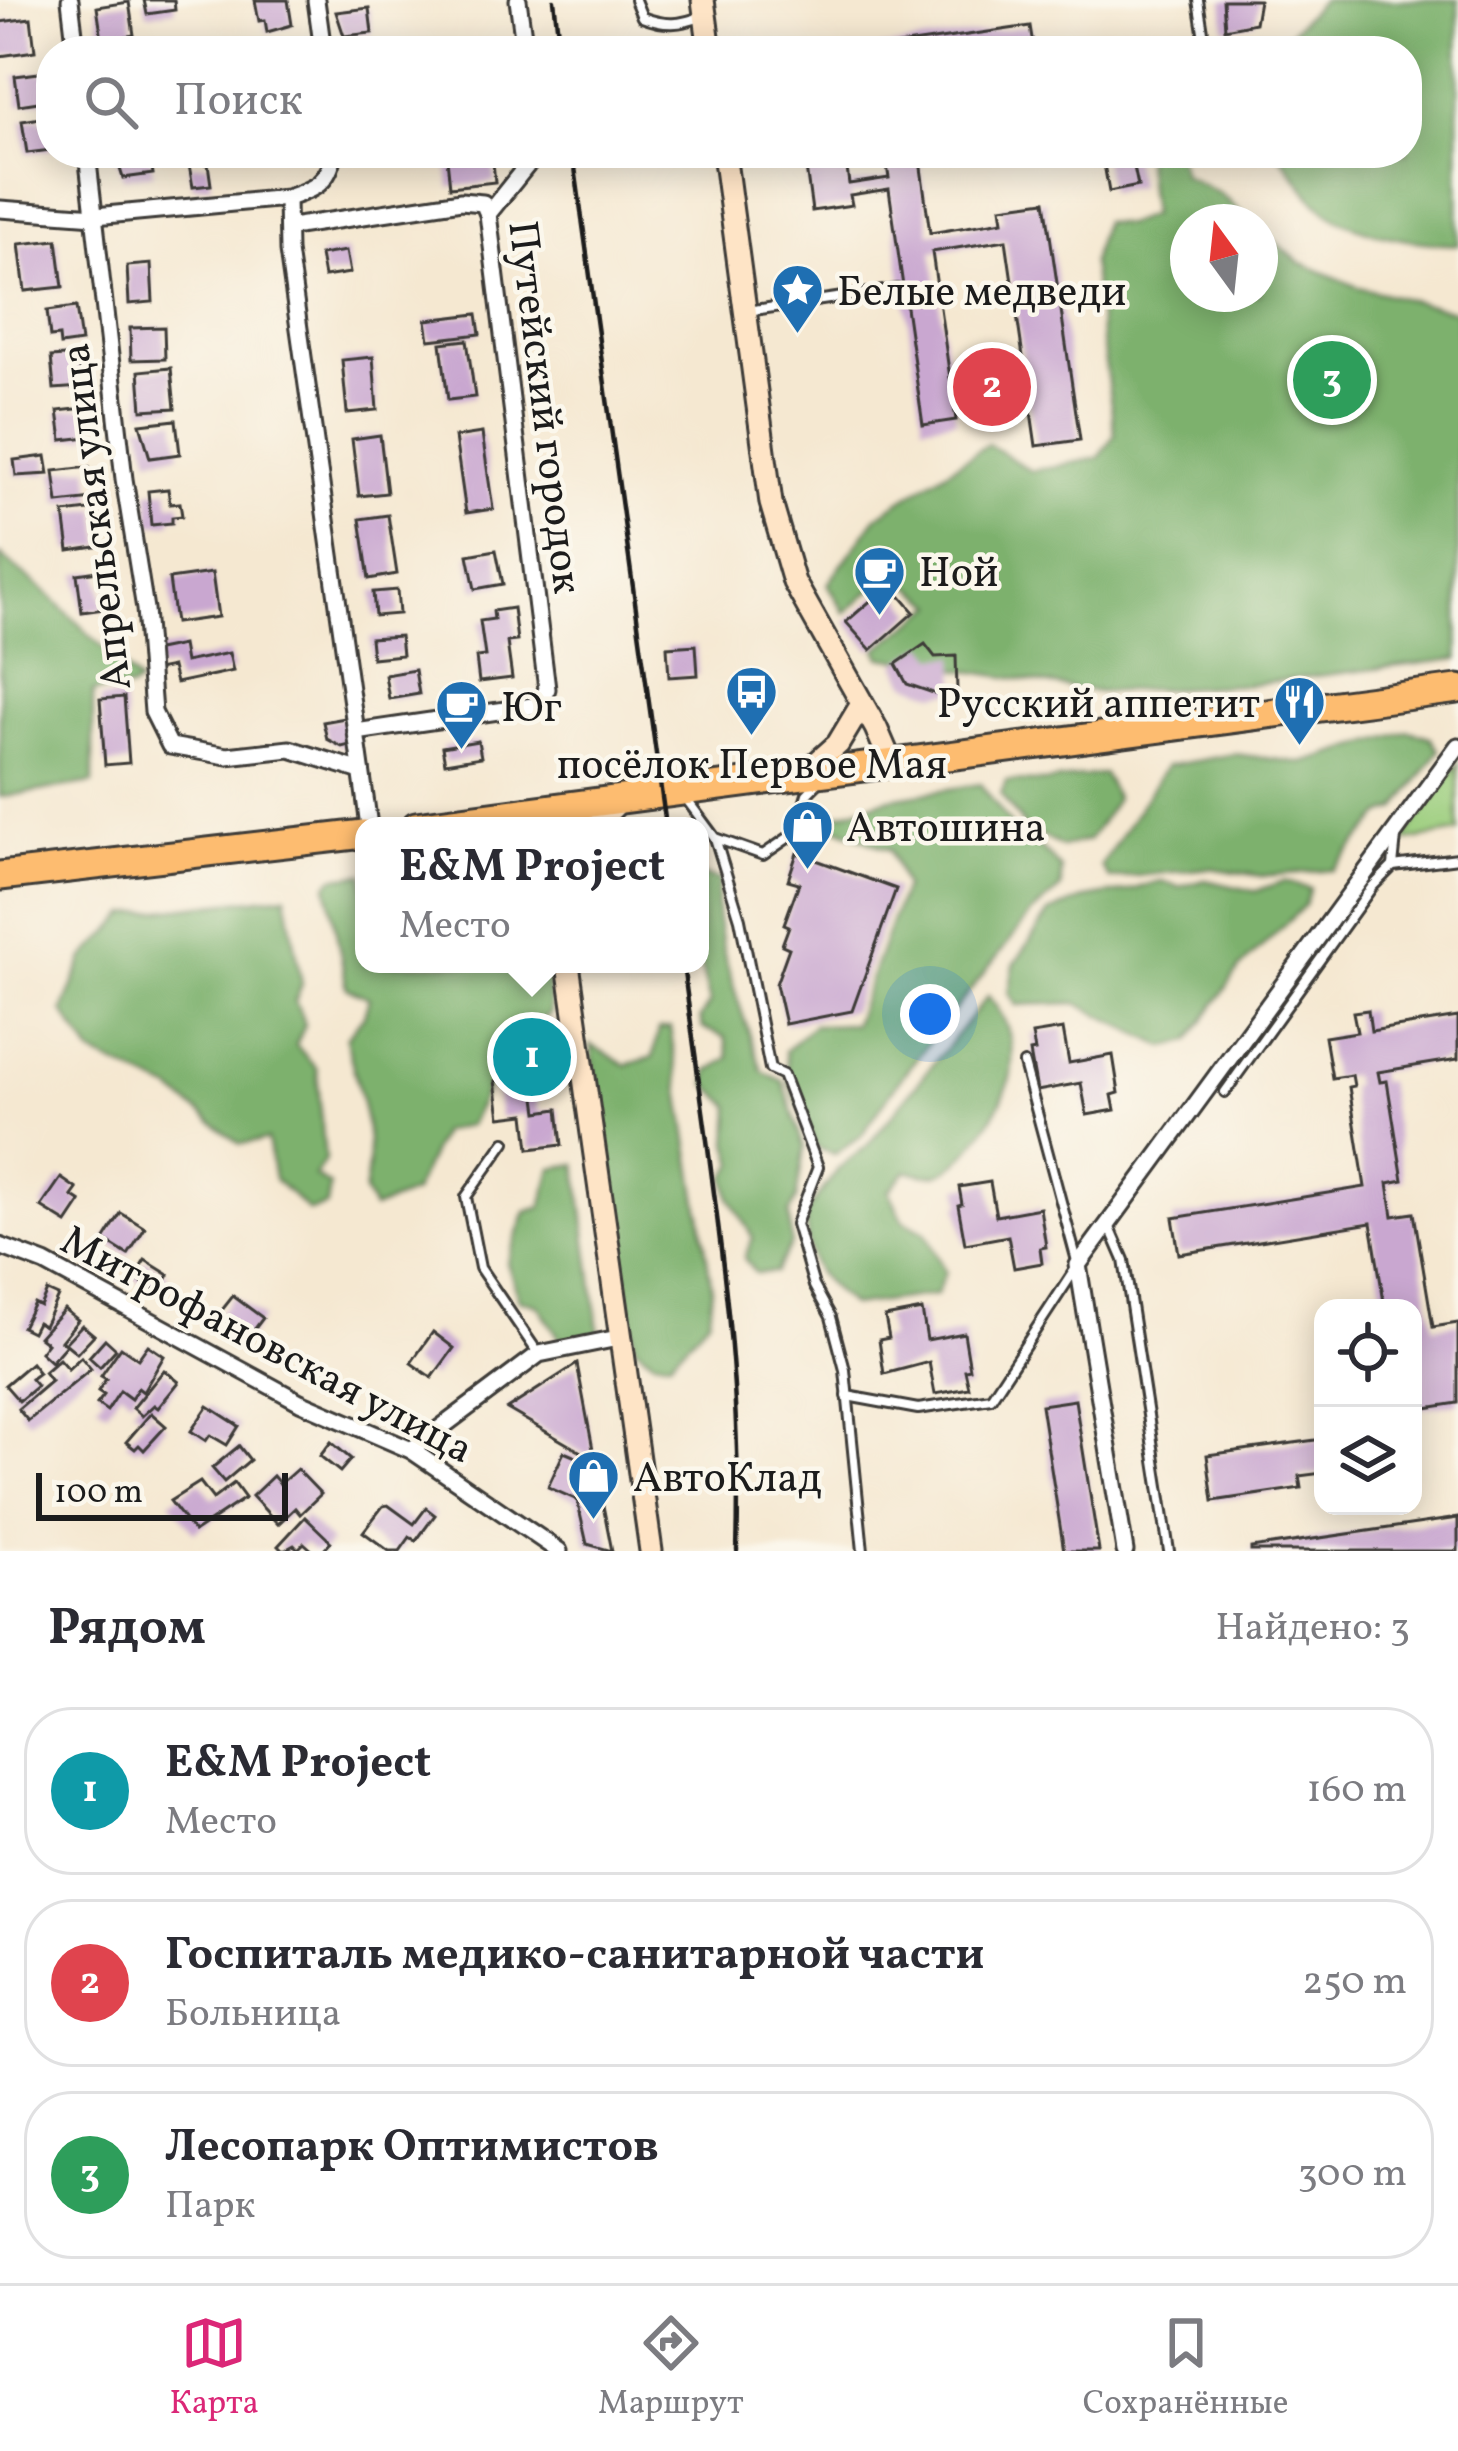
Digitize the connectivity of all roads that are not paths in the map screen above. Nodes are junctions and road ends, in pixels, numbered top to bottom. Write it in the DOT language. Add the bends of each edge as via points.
graph roads {
  1 [pos="70,0"];
  2 [pos="316,0"];
  3 [pos="518,0"];
  4 [pos="635,0"];
  5 [pos="1198,0"];
  6 [pos="704,7"];
  7 [pos="74,36"];
  8 [pos="321,36"];
  9 [pos="523,36"];
  10 [pos="1204,36"];
  11 [pos="89,168"];
  12 [pos="330,168"];
  13 [pos="524,168"];
  14 [pos="726,168"];
  15 [pos="287,198"];
  16 [pos="0,209"];
  17 [pos="488,214"];
  18 [pos="94,217"];
  19 [pos="291,227"];
  20 [pos="897,290"];
  21 [pos="746,312"];
  22 [pos="1458,689"];
  23 [pos="862,704"];
  24 [pos="356,732"];
  25 [pos="1458,746"];
  26 [pos="892,765"];
  27 [pos="361,771"];
  28 [pos="815,775"];
  29 [pos="679,789"];
  30 [pos="623,796"];
  31 [pos="550,816"];
  32 [pos="368,817"];
  33 [pos="603,817"];
  34 [pos="700,817"];
  35 [pos="709,830"];
  36 [pos="355,835"];
  37 [pos="1396,835"];
  38 [pos="715,838"];
  39 [pos="1458,858"];
  40 [pos="1393,866"];
  41 [pos="0,876"];
  42 [pos="569,973"];
  43 [pos="1024,1064"];
  44 [pos="1225,1092"];
  45 [pos="505,1142"];
  46 [pos="1107,1220"];
  47 [pos="0,1246"];
  48 [pos="1078,1265"];
  49 [pos="619,1338"];
  50 [pos="538,1354"];
  51 [pos="847,1396"];
  52 [pos="411,1450"];
  53 [pos="560,1551"];
  54 [pos="651,1551"];
  55 [pos="863,1551"];
  56 [pos="1125,1551"];
  57 [pos="1168,1551"];
  1 -- 7 [label="street"];
  2 -- 8 [label="street"];
  3 -- 9 [label="street"];
  4 -- 6 [label="lane" via="642,17 664,25 684,24"];
  5 -- 10 [label="lane"];
  11 -- 18 [label="street, Апрельская улица"];
  12 -- 15 [label="street" via="327,179"];
  13 -- 17 [label="street"];
  14 -- 21 [label="street"];
  15 -- 18 [label="street"];
  15 -- 19 [label="street"];
  16 -- 18 [label="street"];
  17 -- 19 [label="street, Путейский городок" via="483,203 461,201"];
  17 -- 24 [label="street, Путейский городок" via="547,689 539,705"];
  18 -- 27 [label="street, Апрельская улица" via="153,712 170,746 227,756 290,749"];
  19 -- 24 [label="street" via="288,251"];
  20 -- 21 [label="lane"];
  21 -- 23 [label="street" via="770,502 794,582"];
  22 -- 26 [label="highway"];
  23 -- 26 [label="street"];
  23 -- 28 [label="street"];
  24 -- 27 [label="street"];
  25 -- 37 [label="street"];
  26 -- 28 [label="highway"];
  27 -- 32 [label="street"];
  28 -- 29 [label="highway"];
  28 -- 38 [label="lane" via="795,832 763,855"];
  29 -- 30 [label="highway"];
  29 -- 34 [label="lane"];
  30 -- 31 [label="highway"];
  30 -- 33 [label="street"];
  35 -- 38 [label="lane"];
  36 -- 41 [label="highway"];
  37 -- 40 [label="lane"];
  37 -- 46 [label="street"];
  38 -- 51 [label="lane" via="770,1069 783,1075 818,1167 796,1224 831,1318"];
  39 -- 40 [label="lane"];
  40 -- 44 [label="lane"];
  42 -- 49 [label="street"];
  43 -- 48 [label="lane"];
  45 -- 50 [label="lane" via="466,1197 480,1268"];
  46 -- 48 [label="street"];
  46 -- 57 [label="lane" via="1124,1260"];
  47 -- 52 [label="street, Митрофановская улица" via="300,1402"];
  48 -- 51 [label="lane" via="991,1398 918,1409"];
  48 -- 56 [label="street"];
  49 -- 50 [label="street"];
  49 -- 54 [label="street"];
  50 -- 52 [label="street"];
  51 -- 55 [label="lane"];
  52 -- 53 [label="street, Митрофановская улица"];
}
